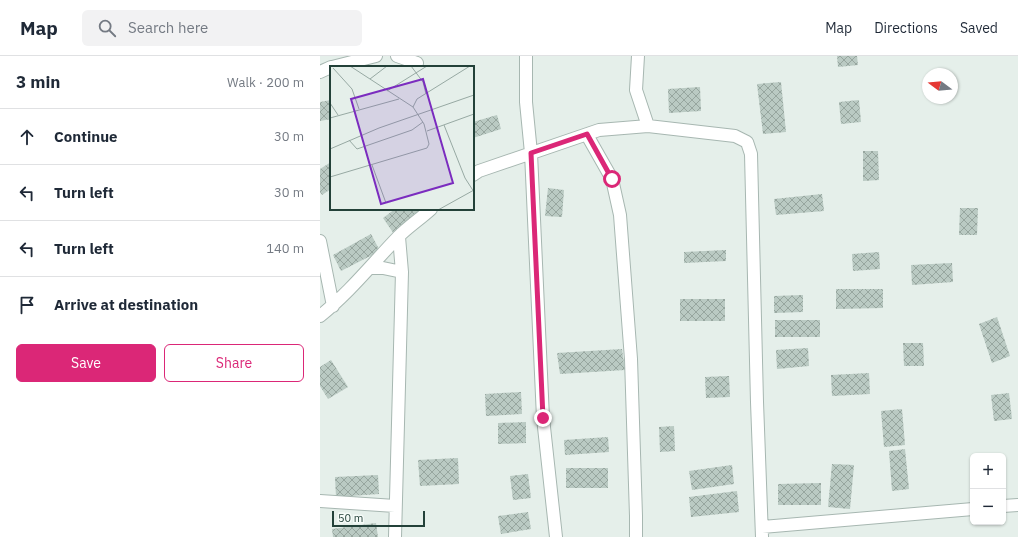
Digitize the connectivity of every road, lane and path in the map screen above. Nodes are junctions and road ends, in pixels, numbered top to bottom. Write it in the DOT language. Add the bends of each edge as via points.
graph roads {
  1 [pos="376,56"];
  2 [pos="397,56"];
  3 [pos="526,56"];
  4 [pos="638,56"];
  5 [pos="417,62"];
  6 [pos="336,66"];
  7 [pos="330,68"];
  8 [pos="320,72"];
  9 [pos="648,126"];
  10 [pos="587,134"];
  11 [pos="531,153"];
  12 [pos="475,171"];
  13 [pos="430,210"];
  14 [pos="399,237"];
  15 [pos="320,241"];
  16 [pos="371,268"];
  17 [pos="402,272"];
  18 [pos="333,306"];
  19 [pos="320,316"];
  20 [pos="320,501"];
  21 [pos="1018,504"];
  22 [pos="395,506"];
  23 [pos="1006,506"];
  24 [pos="970,509"];
  25 [pos="762,532"];
  26 [pos="395,537"];
  27 [pos="556,537"];
  28 [pos="636,537"];
  1 -- 6 [label="street"];
  2 -- 5 [label="street"];
  3 -- 11 [label="street" via="526,102"];
  4 -- 9 [label="street" via="636,90"];
  7 -- 8 [label="street"];
  9 -- 10 [label="street" via="599,130"];
  9 -- 25 [label="street" via="735,136 746,142 751,154 756,402"];
  10 -- 11 [label="street"];
  10 -- 28 [label="street" via="612,179 620,215 631,359"];
  11 -- 12 [label="street"];
  11 -- 27 [label="street" via="543,418"];
  13 -- 14 [label="street"];
  14 -- 16 [label="street"];
  14 -- 17 [label="street"];
  15 -- 18 [label="street"];
  16 -- 17 [label="street"];
  16 -- 18 [label="street"];
  17 -- 22 [label="street"];
  18 -- 19 [label="street"];
  20 -- 22 [label="street"];
  21 -- 23 [label="street"];
  22 -- 26 [label="street"];
  24 -- 25 [label="street"];
}
